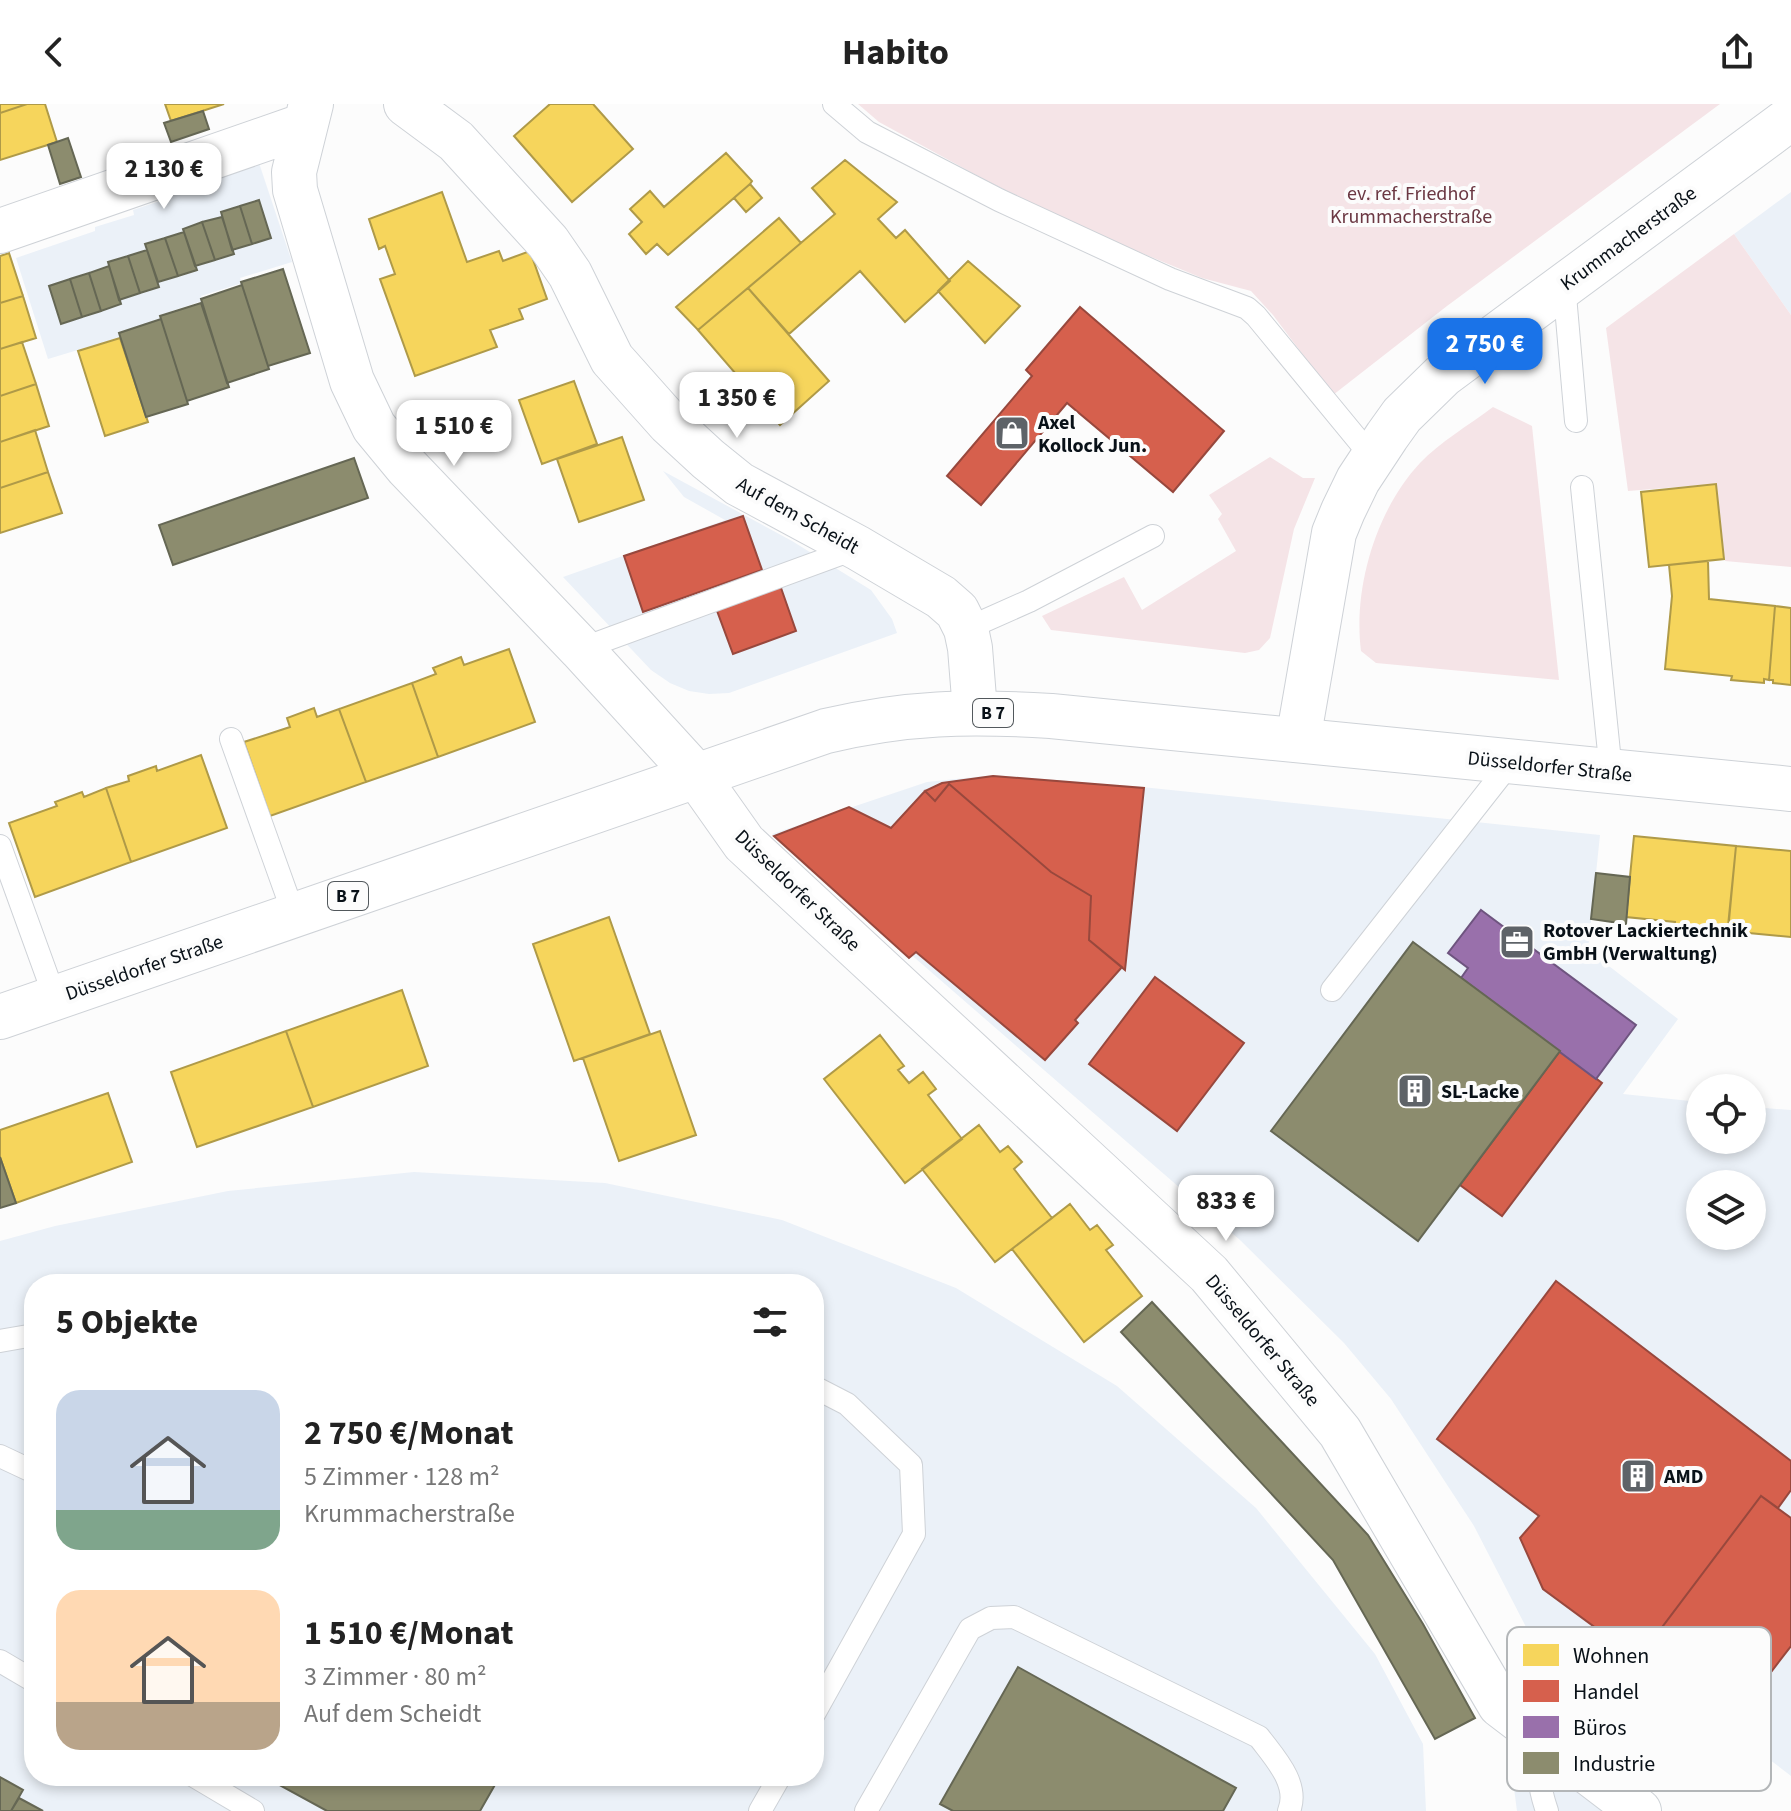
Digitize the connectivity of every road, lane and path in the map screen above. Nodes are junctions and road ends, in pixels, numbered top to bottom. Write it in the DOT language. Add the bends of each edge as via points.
graph roads {
  1 [pos="406,104"];
  2 [pos="834,104"];
  3 [pos="308,114"];
  4 [pos="1791,118"];
  5 [pos="0,231"];
  6 [pos="1564,284"];
  7 [pos="1576,421"];
  8 [pos="1372,457"];
  9 [pos="1582,487"];
  10 [pos="1153,536"];
  11 [pos="858,548"];
  12 [pos="966,629"];
  13 [pos="581,649"];
  14 [pos="975,711"];
  15 [pos="231,739"];
  16 [pos="1298,740"];
  17 [pos="1511,762"];
  18 [pos="1611,772"];
  19 [pos="696,775"];
  20 [pos="1791,789"];
  21 [pos="0,846"];
  22 [pos="294,915"];
  23 [pos="1332,990"];
  24 [pos="55,998"];
  25 [pos="0,1017"];
  26 [pos="24,1337"];
  27 [pos="0,1341"];
  28 [pos="824,1392"];
  29 [pos="0,1456"];
  30 [pos="24,1467"];
  31 [pos="0,1661"];
  32 [pos="24,1675"];
  33 [pos="824,1696"];
  34 [pos="1507,1710"];
  35 [pos="211,1786"];
  36 [pos="774,1786"];
  37 [pos="1539,1791"];
  38 [pos="1613,1791"];
  39 [pos="253,1811"];
  40 [pos="760,1811"];
  41 [pos="866,1811"];
  42 [pos="1289,1811"];
  43 [pos="1547,1811"];
  44 [pos="1639,1811"];
  1 -- 11 [label="street, Auf dem Scheidt" via="456,141 548,242 612,359 669,423 739,484"];
  2 -- 8 [label="lane" via="867,132 999,200 1170,279 1247,308"];
  3 -- 5 [label="street"];
  3 -- 13 [label="street" via="294,172 295,190 352,381 374,427"];
  4 -- 6 [label="street, Krummacherstraße"];
  6 -- 7 [label="lane"];
  6 -- 8 [label="street, Krummacherstraße" via="1443,375 1402,415"];
  8 -- 16 [label="street, Krummacherstraße" via="1334,533"];
  9 -- 18 [label="lane"];
  10 -- 12 [label="lane"];
  11 -- 12 [label="street, Auf dem Scheidt" via="948,602"];
  11 -- 13 [label="lane"];
  12 -- 14 [label="street"];
  13 -- 19 [label="street"];
  14 -- 16 [label="street, Düsseldorfer Straße / B 7"];
  14 -- 19 [label="street, Düsseldorfer Straße / B 7" via="846,726"];
  15 -- 22 [label="lane"];
  16 -- 17 [label="street, Düsseldorfer Straße / B 7"];
  17 -- 18 [label="street, Düsseldorfer Straße / B 7"];
  17 -- 23 [label="lane"];
  18 -- 20 [label="street, Düsseldorfer Straße / B 7"];
  19 -- 22 [label="street, Düsseldorfer Straße / B 7"];
  19 -- 34 [label="street, Düsseldorfer Straße" via="744,843 1209,1274 1340,1432"];
  21 -- 24 [label="lane"];
  22 -- 24 [label="street, Düsseldorfer Straße / B 7"];
  24 -- 25 [label="street, Düsseldorfer Straße / B 7"];
  26 -- 27 [label="lane"];
  28 -- 33 [label="lane" via="847,1404 911,1465 914,1534"];
  29 -- 30 [label="lane"];
  31 -- 32 [label="lane"];
  35 -- 39 [label="lane"];
  36 -- 40 [label="lane"];
  37 -- 43 [label="lane"];
  38 -- 44 [label="street, Düsseldorfer Straße"];
  41 -- 42 [label="lane" via="970,1629 991,1618 1014,1617 1259,1737 1285,1771"];
}
